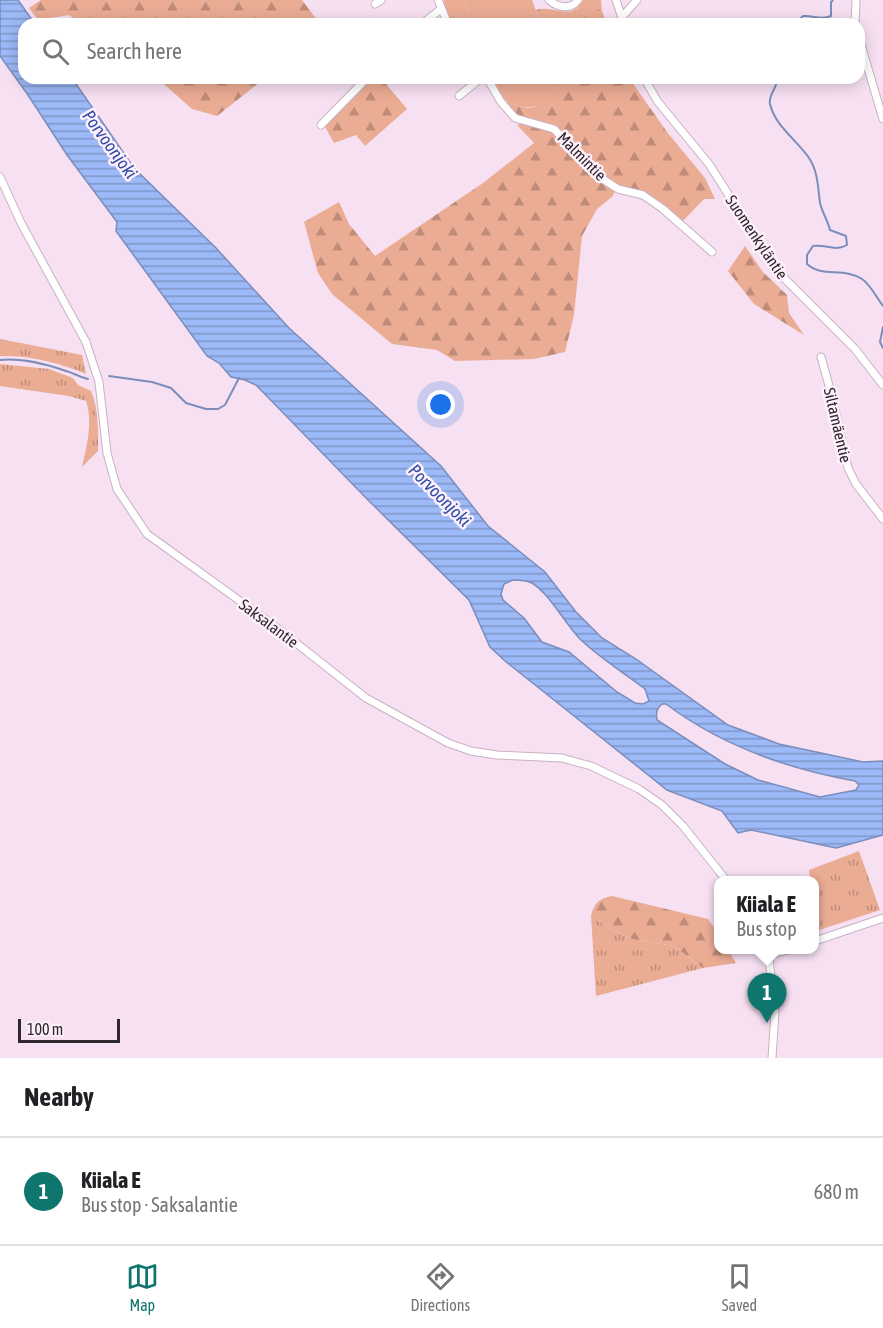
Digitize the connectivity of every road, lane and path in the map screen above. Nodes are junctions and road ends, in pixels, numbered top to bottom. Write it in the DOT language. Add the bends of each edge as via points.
graph roads {
  1 [pos="438,0"];
  2 [pos="549,0"];
  3 [pos="578,0"];
  4 [pos="616,0"];
  5 [pos="637,0"];
  6 [pos="856,0"];
  7 [pos="441,9"];
  8 [pos="430,18"];
  9 [pos="445,18"];
  10 [pos="622,18"];
  11 [pos="624,18"];
  12 [pos="855,18"];
  13 [pos="865,58"];
  14 [pos="362,84"];
  15 [pos="473,84"];
  16 [pos="490,84"];
  17 [pos="648,84"];
  18 [pos="459,96"];
  19 [pos="883,119"];
  20 [pos="321,125"];
  21 [pos="0,177"];
  22 [pos="712,252"];
  23 [pos="821,357"];
  24 [pos="883,385"];
  25 [pos="883,519"];
  26 [pos="723,876"];
  27 [pos="883,918"];
  28 [pos="819,940"];
  29 [pos="769,954"];
  30 [pos="772,1058"];
  1 -- 7 [label="street"];
  2 -- 3 [label="street" via="566,7"];
  4 -- 10 [label="street"];
  5 -- 11 [label="street"];
  6 -- 12 [label="street"];
  7 -- 8 [label="street"];
  7 -- 9 [label="street"];
  13 -- 19 [label="street"];
  14 -- 20 [label="street"];
  15 -- 18 [label="street"];
  16 -- 22 [label="street, Malmintie" via="515,118 554,129 598,176 618,189 644,195"];
  17 -- 24 [label="street, Suomenkyläntie" via="709,164 777,271 855,349"];
  21 -- 26 [label="street, Saksalantie" via="86,342 99,382 107,453 117,489 147,534 366,698 448,743 497,755 562,758 591,766 639,789 683,826"];
  23 -- 25 [label="street, Siltamäentie" via="848,468"];
  27 -- 28 [label="street"];
  29 -- 30 [label="street" via="775,1012"];
}
